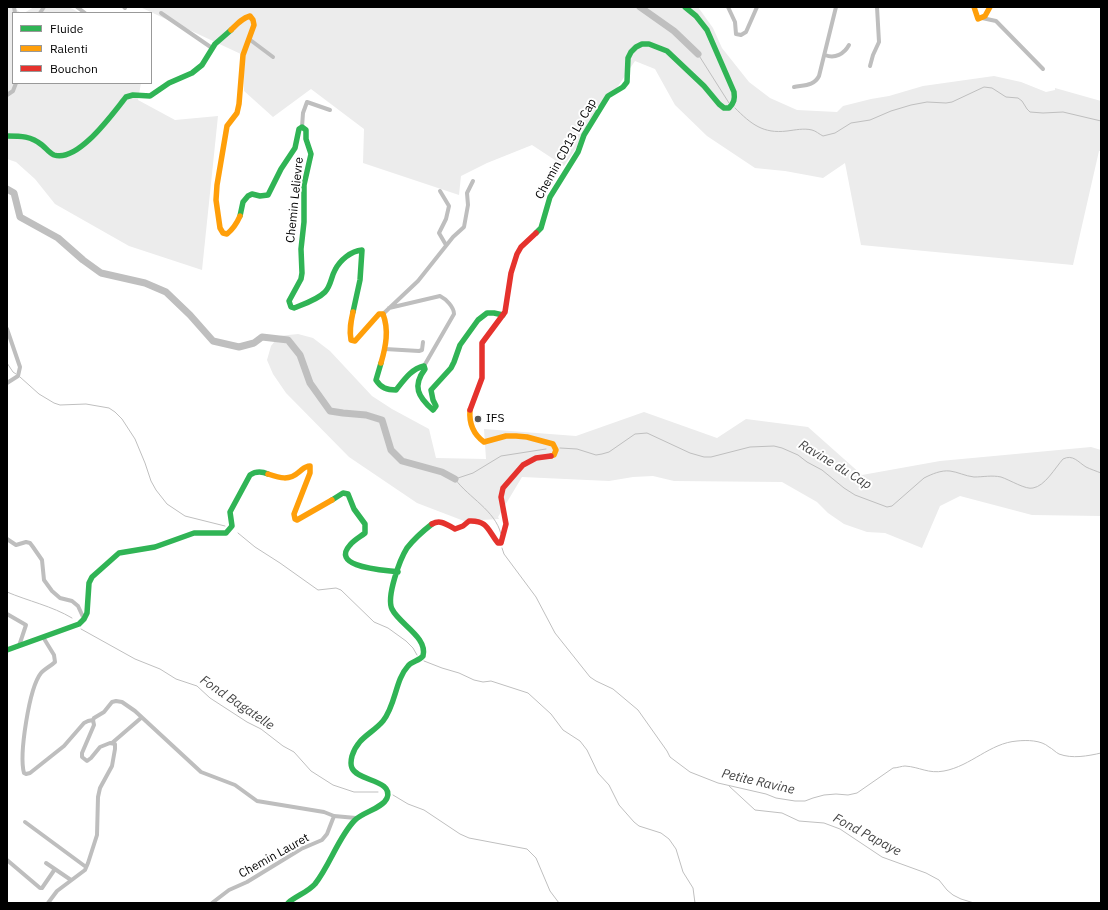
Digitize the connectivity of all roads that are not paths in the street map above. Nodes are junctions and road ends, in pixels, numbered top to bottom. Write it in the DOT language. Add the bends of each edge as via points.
graph roads {
  1 [pos="685,7"];
  2 [pos="728,7"];
  3 [pos="757,7"];
  4 [pos="836,7"];
  5 [pos="877,7"];
  6 [pos="974,7"];
  7 [pos="990,7"];
  8 [pos="161,12"];
  9 [pos="982,18"];
  10 [pos="249,39"];
  11 [pos="849,45"];
  12 [pos="212,48"];
  13 [pos="825,55"];
  14 [pos="273,57"];
  15 [pos="870,66"];
  16 [pos="1043,69"];
  17 [pos="16,84"];
  18 [pos="794,87"];
  19 [pos="7,95"];
  20 [pos="330,110"];
  21 [pos="302,127"];
  22 [pos="7,136"];
  23 [pos="473,181"];
  24 [pos="440,191"];
  25 [pos="446,245"];
  26 [pos="389,308"];
  27 [pos="383,314"];
  28 [pos="503,315"];
  29 [pos="7,329"];
  30 [pos="423,342"];
  31 [pos="384,349"];
  32 [pos="424,366"];
  33 [pos="7,383"];
  34 [pos="7,539"];
  35 [pos="398,572"];
  36 [pos="7,614"];
  37 [pos="84,619"];
  38 [pos="43,637"];
  39 [pos="18,646"];
  40 [pos="7,650"];
  41 [pos="141,718"];
  42 [pos="92,720"];
  43 [pos="112,743"];
  44 [pos="334,816"];
  45 [pos="356,818"];
  46 [pos="25,822"];
  47 [pos="7,860"];
  48 [pos="46,863"];
  49 [pos="86,867"];
  50 [pos="55,869"];
  51 [pos="71,880"];
  52 [pos="48,903"];
  53 [pos="212,903"];
  54 [pos="288,903"];
  1 -- 28 [label="main road, Chemin CD13 Le Cap" via="707,30 734,92 733,104 726,109 721,107 704,86 667,50 649,44 642,44 636,48 628,58 627,82 608,96 550,197 541,228 517,254"];
  2 -- 3 [label="street" via="735,22 736,34 741,35 746,32"];
  4 -- 13 [label="street"];
  5 -- 15 [label="street" via="879,42"];
  6 -- 9 [label="main road" via="978,19"];
  7 -- 9 [label="main road"];
  8 -- 12 [label="street"];
  9 -- 16 [label="street" via="996,21"];
  10 -- 12 [label="main road, Chemin Lelievre" via="254,25 250,16 240,21"];
  10 -- 14 [label="street"];
  10 -- 21 [label="main road, Chemin Lelievre" via="243,55 239,104 237,113 227,126 217,185 216,200 223,233 227,234 238,220 241,204 247,196 268,195 281,168 294,153 298,145 299,129"];
  11 -- 13 [label="street" via="836,56"];
  12 -- 22 [label="main road, Chemin Lelievre" via="201,66 192,73 164,86 155,94 131,95 126,98 91,138 69,154 56,156 28,136"];
  13 -- 18 [label="street" via="817,80 809,85"];
  17 -- 19 [label="street"];
  20 -- 21 [label="street" via="307,102"];
  21 -- 27 [label="main road, Chemin Lelievre" via="306,130 311,160 304,185 302,278 289,304 294,308 323,294 333,282 339,265 353,251 362,250 359,288 352,312 351,340 355,342 379,314"];
  23 -- 25 [label="street" via="468,192 464,226"];
  24 -- 25 [label="street" via="449,206 439,233"];
  25 -- 26 [label="street" via="418,281"];
  26 -- 27 [label="street"];
  26 -- 32 [label="street" via="440,296 453,308 454,314"];
  27 -- 31 [label="main road" via="387,323"];
  28 -- 32 [label="main road" via="485,314 464,338 454,362 431,390 436,406 434,410 420,395 418,387"];
  28 -- 35 [label="main road, Chemin CD13 Le Cap" via="482,344 481,379 470,407 474,433 484,442 506,436 527,437 553,444 556,451 554,455 536,458 523,466 503,488 501,498 506,524 501,542 498,543 490,529 480,522 469,521 457,529 436,522 430,524 407,548"];
  29 -- 33 [label="street" via="20,367 18,376"];
  30 -- 31 [label="street" via="420,351"];
  31 -- 32 [label="main road" via="376,380 385,389 396,390 414,370"];
  34 -- 37 [label="street" via="16,545 26,542 33,546 42,560 44,580 60,598 72,601 78,606"];
  35 -- 37 [label="main road" via="359,566 347,558 346,552 350,545 365,533 366,528 346,492 295,519 294,514 310,473 310,466 292,477 283,479 258,471 250,475 233,505 230,512 232,526 226,533 203,532 155,547 126,551 113,557 89,583 87,613"];
  35 -- 45 [label="main road, Chemin CD13 Le Cap" via="390,601 391,607 419,640 424,648 424,654 422,658 407,666 384,720 361,740 353,751 351,765 355,773 384,786 389,795 384,804"];
  36 -- 39 [label="street" via="26,625"];
  37 -- 38 [label="main road" via="79,624"];
  38 -- 39 [label="main road"];
  38 -- 42 [label="street" via="54,655 55,662 38,678 28,709 24,773 30,773 64,746 84,723"];
  39 -- 40 [label="main road"];
  41 -- 42 [label="street" via="127,705 116,701"];
  41 -- 43 [label="street"];
  41 -- 44 [label="street" via="201,772 235,785 253,799"];
  42 -- 43 [label="street" via="94,726 82,757 87,761 100,748"];
  43 -- 49 [label="street" via="115,744 114,760 100,788 96,835"];
  44 -- 45 [label="street"];
  44 -- 53 [label="street, Chemin Lauret" via="325,837 319,842 229,890"];
  45 -- 54 [label="main road" via="315,884"];
  46 -- 49 [label="street"];
  47 -- 50 [label="street" via="40,888"];
  48 -- 50 [label="street"];
  49 -- 51 [label="street"];
  50 -- 51 [label="street"];
  51 -- 52 [label="street" via="57,891"];
}
